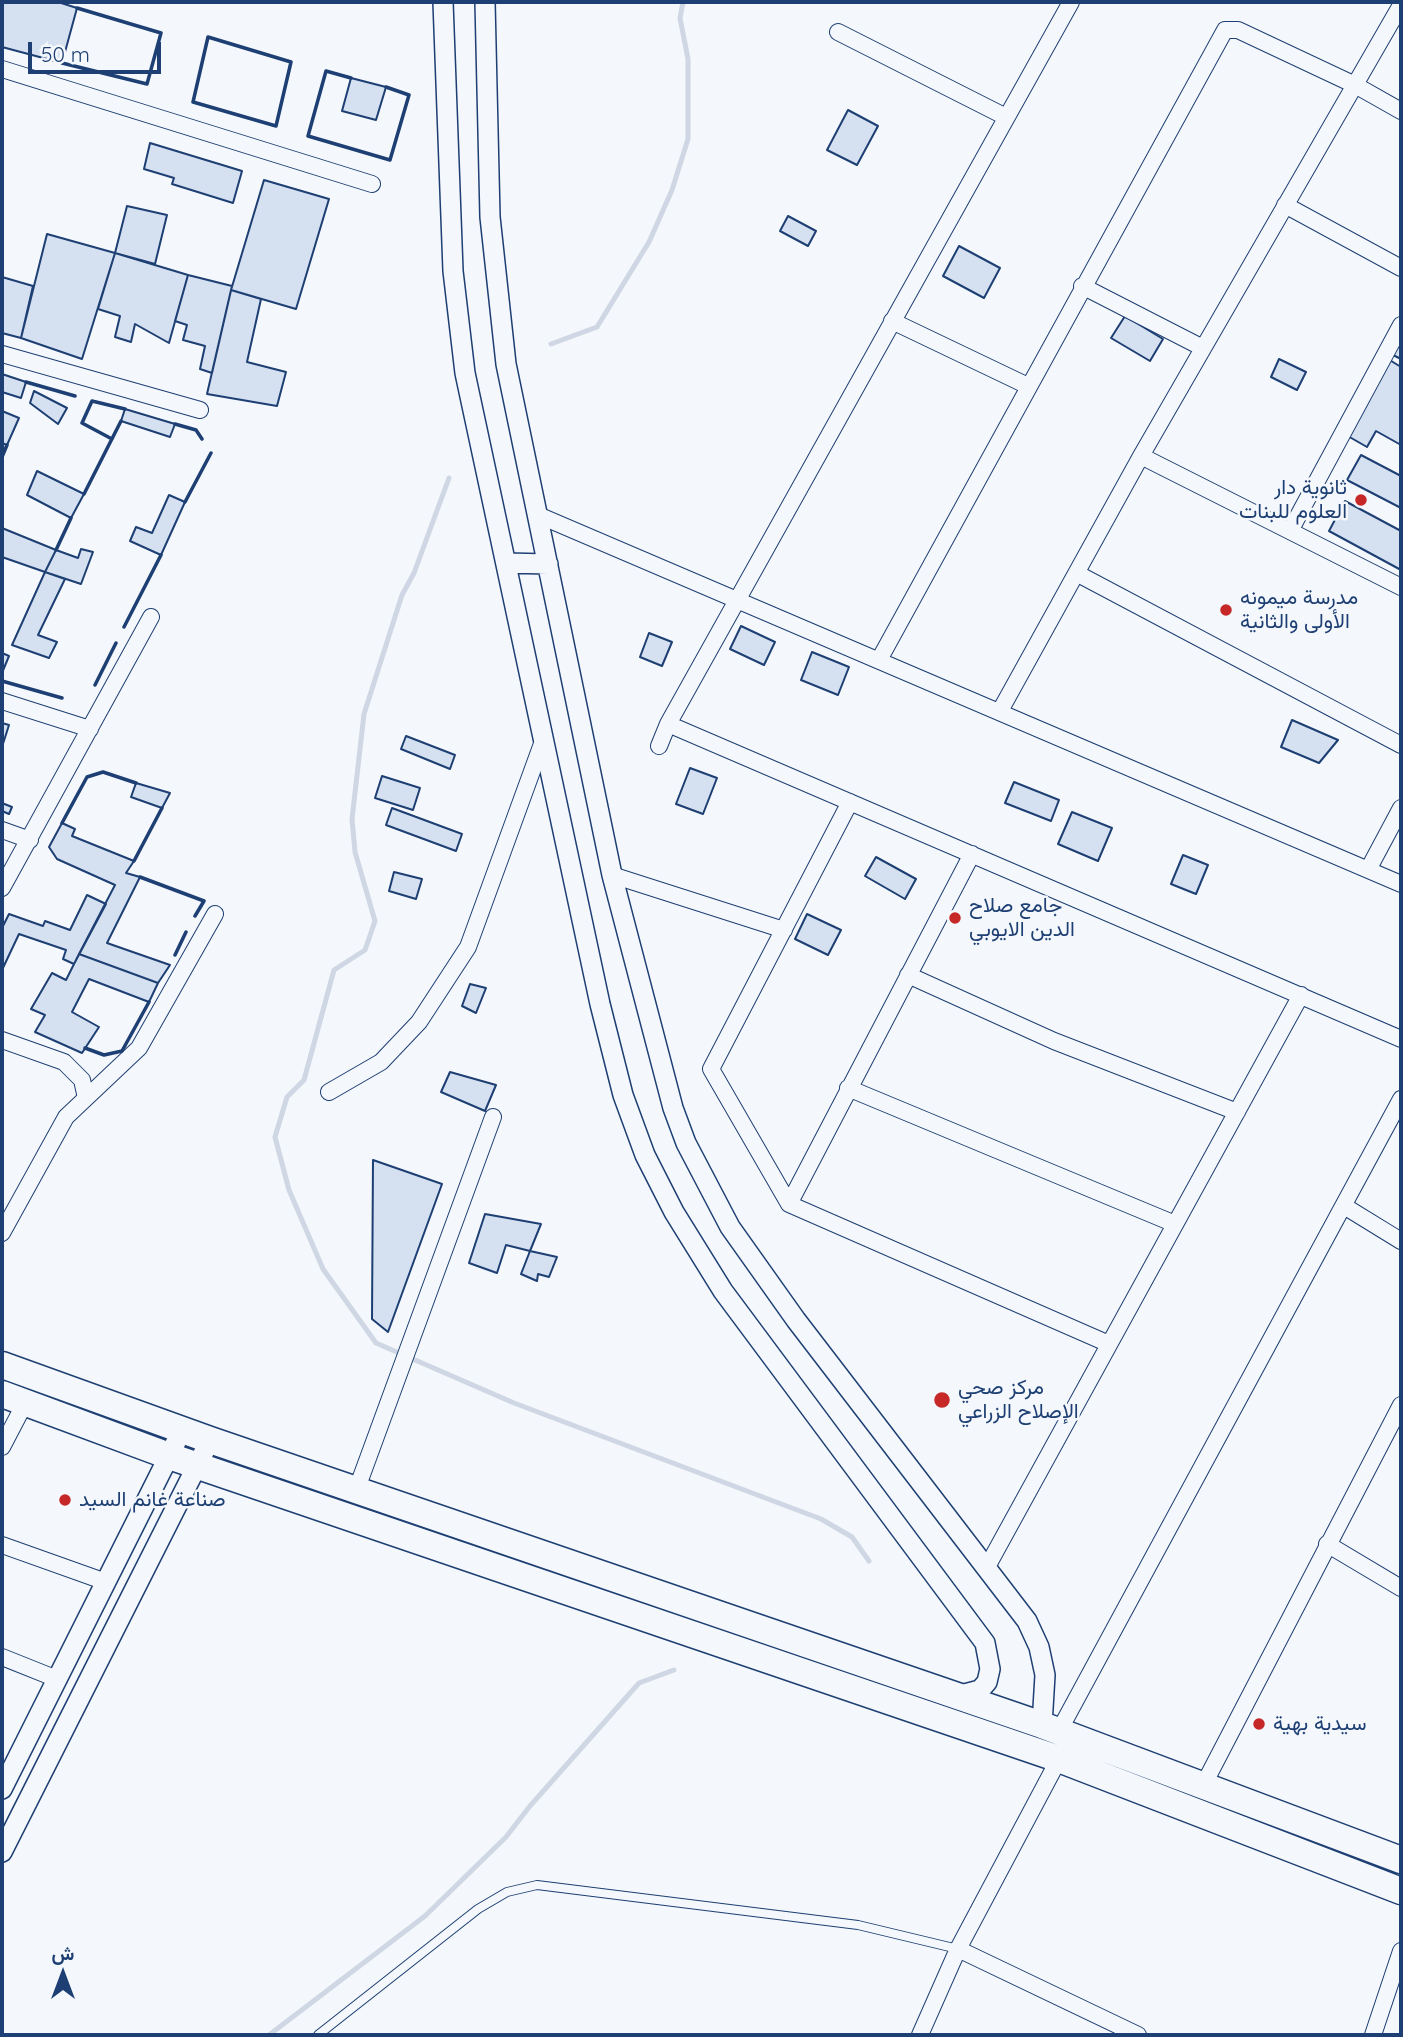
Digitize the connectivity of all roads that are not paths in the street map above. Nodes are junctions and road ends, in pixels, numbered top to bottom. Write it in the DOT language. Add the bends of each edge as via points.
graph roads {
  1 [pos="443,2"];
  2 [pos="485,2"];
  3 [pos="1072,2"];
  4 [pos="1401,5"];
  5 [pos="838,32"];
  6 [pos="2,69"];
  7 [pos="1355,85"];
  8 [pos="1401,111"];
  9 [pos="1006,117"];
  10 [pos="372,184"];
  11 [pos="1285,205"];
  12 [pos="1401,268"];
  13 [pos="1082,286"];
  14 [pos="892,321"];
  15 [pos="1401,325"];
  16 [pos="1203,348"];
  17 [pos="2,354"];
  18 [pos="1028,386"];
  19 [pos="200,410"];
  20 [pos="1141,456"];
  21 [pos="538,515"];
  22 [pos="1290,531"];
  23 [pos="506,563"];
  24 [pos="548,564"];
  25 [pos="1078,574"];
  26 [pos="1401,587"];
  27 [pos="738,600"];
  28 [pos="151,617"];
  29 [pos="879,660"];
  30 [pos="2,701"];
  31 [pos="1000,711"];
  32 [pos="668,724"];
  33 [pos="90,729"];
  34 [pos="543,741"];
  35 [pos="1401,745"];
  36 [pos="659,746"];
  37 [pos="850,802"];
  38 [pos="1401,808"];
  39 [pos="2,830"];
  40 [pos="30,840"];
  41 [pos="972,854"];
  42 [pos="1369,868"];
  43 [pos="612,875"];
  44 [pos="1401,884"];
  45 [pos="2,888"];
  46 [pos="215,914"];
  47 [pos="784,930"];
  48 [pos="908,975"];
  49 [pos="1300,995"];
  50 [pos="1401,1039"];
  51 [pos="2,1040"];
  52 [pos="848,1088"];
  53 [pos="329,1092"];
  54 [pos="86,1098"];
  55 [pos="1401,1099"];
  56 [pos="1237,1112"];
  57 [pos="493,1118"];
  58 [pos="789,1204"];
  59 [pos="1344,1206"];
  60 [pos="1175,1224"];
  61 [pos="2,1233"];
  62 [pos="1401,1241"];
  63 [pos="1109,1344"];
  64 [pos="2,1365"];
  65 [pos="9,1399"];
  66 [pos="1401,1407"];
  67 [pos="182,1430"];
  68 [pos="210,1440"];
  69 [pos="2,1447"];
  70 [pos="169,1456"];
  71 [pos="197,1465"];
  72 [pos="356,1491"];
  73 [pos="1327,1544"];
  74 [pos="2,1545"];
  75 [pos="987,1567"];
  76 [pos="106,1582"];
  77 [pos="1401,1588"];
  78 [pos="2,1657"];
  79 [pos="57,1679"];
  80 [pos="957,1696"];
  81 [pos="1050,1728"];
  82 [pos="1059,1759"];
  83 [pos="1204,1784"];
  84 [pos="2,1789"];
  85 [pos="2,1852"];
  86 [pos="1401,1860"];
  87 [pos="1401,1891"];
  88 [pos="958,1949"];
  89 [pos="1401,1951"];
  90 [pos="318,2035"];
  91 [pos="920,2035"];
  92 [pos="1138,2035"];
  93 [pos="1373,2035"];
  1 -- 23 [label="street" via="458,324 476,433"];
  2 -- 21 [label="street" via="494,273 506,364"];
  3 -- 9 [label="street"];
  4 -- 7 [label="street"];
  5 -- 9 [label="street"];
  6 -- 10 [label="street"];
  7 -- 8 [label="street"];
  7 -- 11 [label="street"];
  7 -- 13 [label="street" via="1238,30 1225,30"];
  9 -- 14 [label="street"];
  11 -- 12 [label="street"];
  11 -- 16 [label="street"];
  13 -- 16 [label="street"];
  13 -- 18 [label="street"];
  14 -- 18 [label="street"];
  14 -- 27 [label="street"];
  15 -- 22 [label="street"];
  16 -- 20 [label="street"];
  17 -- 19 [label="street"];
  18 -- 29 [label="street"];
  20 -- 22 [label="street"];
  20 -- 25 [label="street"];
  21 -- 24 [label="street"];
  21 -- 27 [label="street"];
  22 -- 26 [label="street"];
  23 -- 24 [label="street"];
  23 -- 34 [label="street"];
  24 -- 43 [label="street"];
  25 -- 31 [label="street"];
  25 -- 35 [label="street"];
  27 -- 29 [label="street"];
  27 -- 32 [label="street"];
  28 -- 33 [label="street"];
  29 -- 31 [label="street"];
  30 -- 33 [label="street"];
  31 -- 42 [label="street"];
  32 -- 36 [label="street"];
  32 -- 37 [label="street"];
  33 -- 40 [label="street"];
  34 -- 53 [label="street" via="468,947 419,1022 381,1062"];
  34 -- 80 [label="street" via="603,1016 645,1155 723,1291 985,1643 990,1669 987,1682 980,1690"];
  37 -- 41 [label="street"];
  37 -- 47 [label="street"];
  38 -- 42 [label="street"];
  39 -- 40 [label="street"];
  40 -- 45 [label="street"];
  41 -- 48 [label="street"];
  41 -- 49 [label="street"];
  42 -- 44 [label="street"];
  43 -- 47 [label="street"];
  43 -- 75 [label="street" via="667,1089 686,1143 713,1197 796,1320"];
  46 -- 54 [label="street" via="139,1048"];
  47 -- 58 [label="street" via="712,1069"];
  48 -- 52 [label="street"];
  48 -- 56 [label="street" via="1054,1041"];
  49 -- 50 [label="street"];
  49 -- 56 [label="street"];
  51 -- 54 [label="street" via="64,1062 82,1080"];
  52 -- 58 [label="street"];
  52 -- 60 [label="street"];
  54 -- 61 [label="street" via="66,1118"];
  55 -- 59 [label="street"];
  56 -- 60 [label="street"];
  57 -- 72 [label="street"];
  58 -- 63 [label="street"];
  59 -- 62 [label="street"];
  59 -- 81 [label="street"];
  60 -- 63 [label="street"];
  63 -- 75 [label="street"];
  64 -- 67 [label="main road"];
  65 -- 69 [label="street"];
  65 -- 70 [label="main road"];
  66 -- 73 [label="street"];
  67 -- 68 [label="main road"];
  67 -- 70 [label="street"];
  68 -- 71 [label="street"];
  68 -- 72 [label="main road"];
  70 -- 71 [label="main road"];
  70 -- 76 [label="street"];
  71 -- 82 [label="main road"];
  71 -- 85 [label="street"];
  72 -- 80 [label="main road"];
  73 -- 77 [label="street"];
  73 -- 83 [label="street"];
  74 -- 76 [label="street"];
  75 -- 81 [label="street" via="1027,1621 1039,1647"];
  76 -- 79 [label="street"];
  78 -- 79 [label="street"];
  79 -- 84 [label="street"];
  80 -- 81 [label="main road"];
  81 -- 83 [label="main road"];
  82 -- 87 [label="main road"];
  82 -- 88 [label="street"];
  83 -- 86 [label="main road"];
  88 -- 90 [label="lane" via="858,1924 537,1885 507,1892 478,1909"];
  88 -- 91 [label="street"];
  88 -- 92 [label="street"];
  89 -- 93 [label="street"];
}
